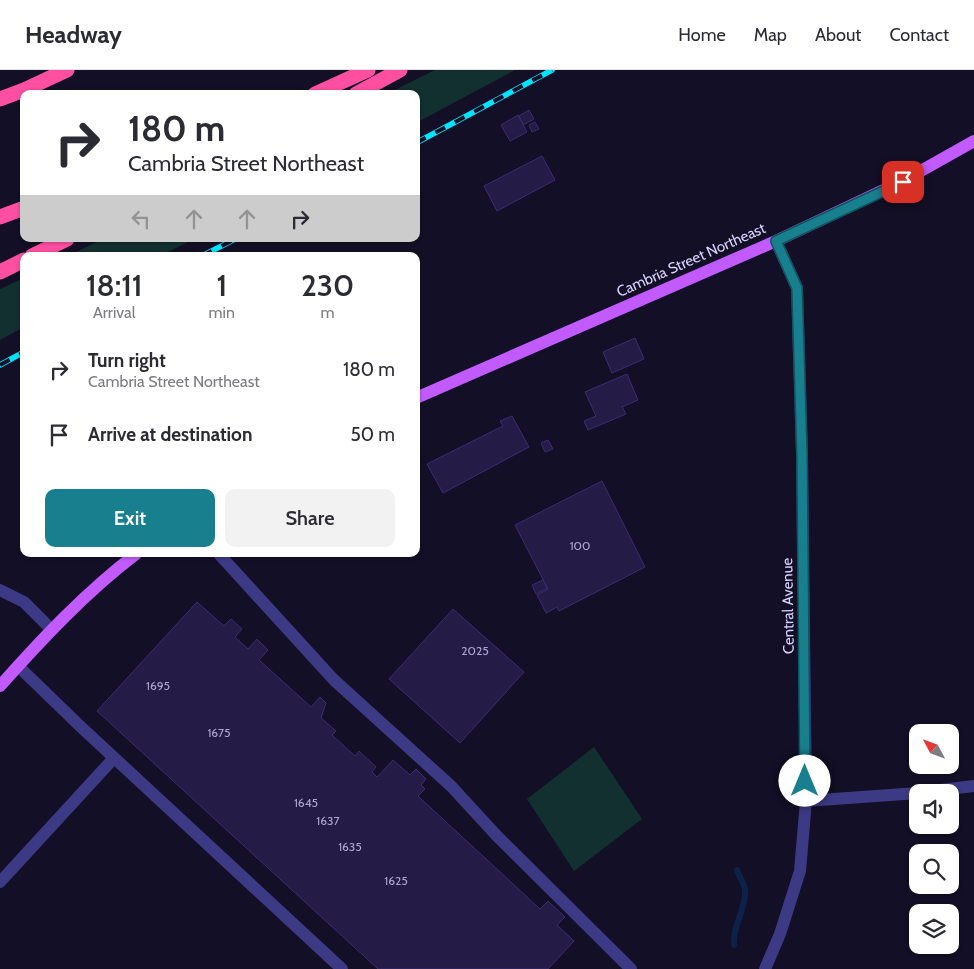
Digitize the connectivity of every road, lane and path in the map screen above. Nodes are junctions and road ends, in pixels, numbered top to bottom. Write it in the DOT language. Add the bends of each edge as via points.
graph roads {
  1 [pos="67,70"];
  2 [pos="368,70"];
  3 [pos="400,70"];
  4 [pos="24,90"];
  5 [pos="324,90"];
  6 [pos="363,90"];
  7 [pos="20,92"];
  8 [pos="0,99"];
  9 [pos="974,141"];
  10 [pos="20,209"];
  11 [pos="0,216"];
  12 [pos="776,241"];
  13 [pos="61,242"];
  14 [pos="40,252"];
  15 [pos="20,262"];
  16 [pos="0,272"];
  17 [pos="420,396"];
  18 [pos="132,557"];
  19 [pos="222,557"];
  20 [pos="0,590"];
  21 [pos="52,630"];
  22 [pos="18,666"];
  23 [pos="0,686"];
  24 [pos="114,758"];
  25 [pos="974,786"];
  26 [pos="959,788"];
  27 [pos="909,794"];
  28 [pos="806,801"];
  29 [pos="0,882"];
  30 [pos="342,969"];
  31 [pos="631,969"];
  32 [pos="765,969"];
  1 -- 4 [label="highway"];
  2 -- 5 [label="highway"];
  3 -- 6 [label="highway"];
  7 -- 8 [label="highway"];
  9 -- 12 [label="main road, Cambria Street Northeast" via="903,182"];
  10 -- 11 [label="highway"];
  12 -- 17 [label="main road, Cambria Street Northeast"];
  12 -- 28 [label="street, Central Avenue" via="797,288"];
  13 -- 14 [label="highway"];
  15 -- 16 [label="highway"];
  18 -- 21 [label="main road"];
  19 -- 31 [label="street" via="334,680 451,786"];
  20 -- 21 [label="street" via="24,602"];
  21 -- 22 [label="main road"];
  22 -- 23 [label="main road"];
  22 -- 24 [label="street"];
  24 -- 29 [label="street"];
  24 -- 30 [label="street"];
  25 -- 26 [label="street"];
  27 -- 28 [label="street"];
  28 -- 32 [label="street, Central Avenue" via="800,871"];
}
